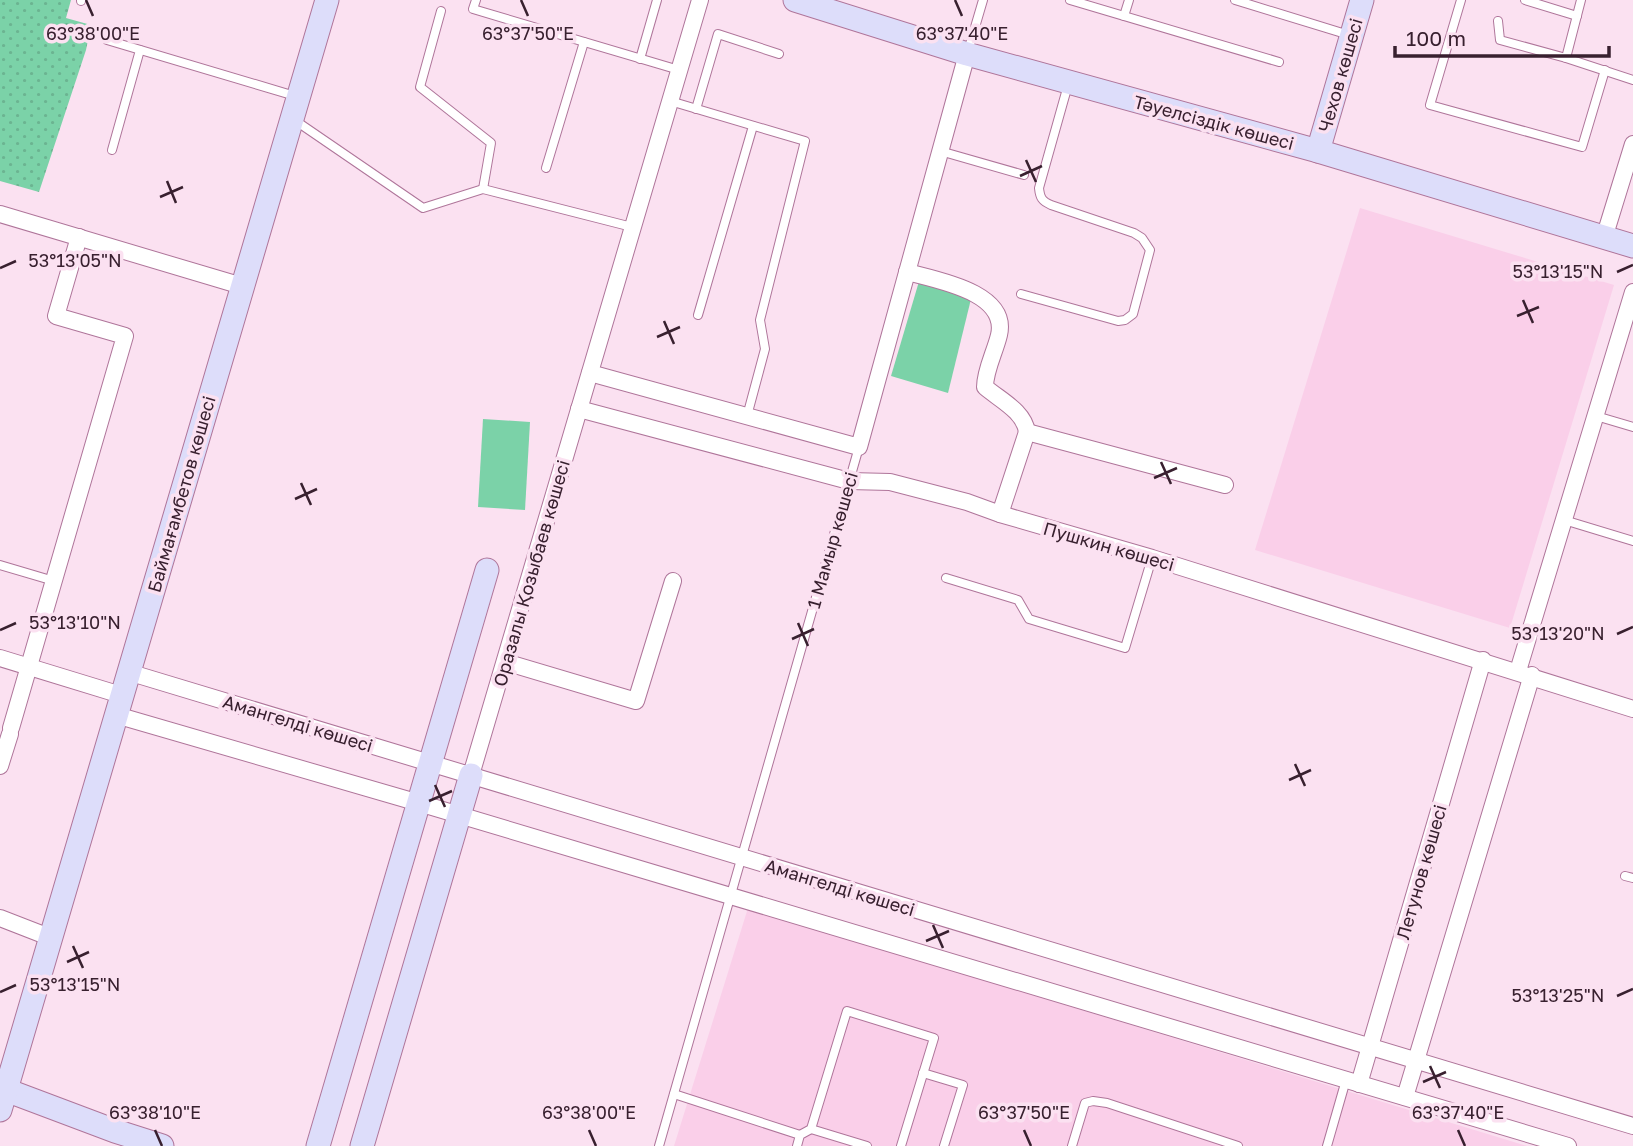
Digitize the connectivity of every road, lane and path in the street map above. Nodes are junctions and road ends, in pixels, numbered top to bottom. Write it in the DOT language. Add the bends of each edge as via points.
graph roads {
  1 [pos="327,0"];
  2 [pos="476,0"];
  3 [pos="657,0"];
  4 [pos="700,0"];
  5 [pos="795,0"];
  6 [pos="983,0"];
  7 [pos="1070,0"];
  8 [pos="1129,0"];
  9 [pos="1235,0"];
  10 [pos="1362,0"];
  11 [pos="1461,0"];
  12 [pos="1525,0"];
  13 [pos="1581,0"];
  14 [pos="441,11"];
  15 [pos="1124,16"];
  16 [pos="1577,16"];
  17 [pos="1498,21"];
  18 [pos="1351,36"];
  19 [pos="107,40"];
  20 [pos="584,42"];
  21 [pos="140,50"];
  22 [pos="779,54"];
  23 [pos="967,54"];
  24 [pos="1566,58"];
  25 [pos="640,59"];
  26 [pos="1279,62"];
  27 [pos="678,70"];
  28 [pos="1605,70"];
  29 [pos="1633,80"];
  30 [pos="1069,82"];
  31 [pos="670,101"];
  32 [pos="295,108"];
  33 [pos="696,108"];
  34 [pos="754,125"];
  35 [pos="1633,144"];
  36 [pos="112,150"];
  37 [pos="940,151"];
  38 [pos="1318,151"];
  39 [pos="546,168"];
  40 [pos="1024,175"];
  41 [pos="483,189"];
  42 [pos="0,214"];
  43 [pos="632,227"];
  44 [pos="79,237"];
  45 [pos="1604,238"];
  46 [pos="1633,247"];
  47 [pos="907,272"];
  48 [pos="242,286"];
  49 [pos="1633,292"];
  50 [pos="1021,294"];
  51 [pos="1631,309"];
  52 [pos="698,315"];
  53 [pos="590,373"];
  54 [pos="579,410"];
  55 [pos="747,416"];
  56 [pos="1596,416"];
  57 [pos="1633,427"];
  58 [pos="1027,432"];
  59 [pos="859,446"];
  60 [pos="849,481"];
  61 [pos="1225,485"];
  62 [pos="1000,514"];
  63 [pos="1564,520"];
  64 [pos="1633,541"];
  65 [pos="1153,558"];
  66 [pos="0,565"];
  67 [pos="488,570"];
  68 [pos="946,578"];
  69 [pos="54,581"];
  70 [pos="673,581"];
  71 [pos="0,658"];
  72 [pos="1483,660"];
  73 [pos="505,662"];
  74 [pos="29,667"];
  75 [pos="128,672"];
  76 [pos="1525,673"];
  77 [pos="119,705"];
  78 [pos="1633,709"];
  79 [pos="7,735"];
  80 [pos="430,763"];
  81 [pos="0,766"];
  82 [pos="471,775"];
  83 [pos="419,803"];
  84 [pos="460,815"];
  85 [pos="742,857"];
  86 [pos="731,896"];
  87 [pos="0,918"];
  88 [pos="49,937"];
  89 [pos="1370,1046"];
  90 [pos="1415,1060"];
  91 [pos="923,1073"];
  92 [pos="1353,1082"];
  93 [pos="674,1094"];
  94 [pos="2,1095"];
  95 [pos="1405,1097"];
  96 [pos="1633,1126"];
  97 [pos="811,1129"];
  98 [pos="800,1135"];
  99 [pos="162,1146"];
  100 [pos="318,1146"];
  101 [pos="362,1146"];
  102 [pos="659,1146"];
  103 [pos="797,1146"];
  104 [pos="867,1146"];
  105 [pos="901,1146"];
  106 [pos="944,1146"];
  107 [pos="1072,1146"];
  108 [pos="1238,1146"];
  109 [pos="1327,1146"];
  110 [pos="1568,1146"];
  1 -- 32 [label="main road, Баймағамбетов көшесі"];
  2 -- 20 [label="lane" via="473,9"];
  3 -- 25 [label="lane"];
  4 -- 27 [label="street, Оразалы Қозыбаев көшесі"];
  5 -- 23 [label="main road, Тәуелсіздік көшесі"];
  6 -- 23 [label="lane"];
  7 -- 15 [label="lane"];
  8 -- 15 [label="lane"];
  9 -- 18 [label="lane"];
  10 -- 18 [label="main road, Чехов көшесі"];
  11 -- 28 [label="lane" via="1430,105 1581,147"];
  12 -- 16 [label="lane"];
  13 -- 16 [label="lane"];
  14 -- 41 [label="lane" via="421,87 491,143"];
  15 -- 26 [label="lane"];
  16 -- 24 [label="lane"];
  17 -- 24 [label="lane" via="1500,40"];
  18 -- 38 [label="main road, Чехов көшесі"];
  19 -- 21 [label="lane"];
  20 -- 25 [label="lane"];
  20 -- 39 [label="lane"];
  21 -- 32 [label="lane"];
  21 -- 36 [label="lane"];
  22 -- 33 [label="lane" via="718,34"];
  23 -- 30 [label="main road, Тәуелсіздік көшесі"];
  23 -- 37 [label="street, 1 Мамыр көшесі"];
  24 -- 28 [label="lane"];
  25 -- 27 [label="lane"];
  27 -- 31 [label="street, Оразалы Қозыбаев көшесі"];
  28 -- 29 [label="lane"];
  30 -- 38 [label="main road, Тәуелсіздік көшесі"];
  30 -- 50 [label="lane" via="1040,197 1051,205 1134,233 1150,250 1133,314 1125,320"];
  31 -- 33 [label="lane"];
  31 -- 43 [label="street, Оразалы Қозыбаев көшесі"];
  32 -- 41 [label="lane" via="423,208"];
  32 -- 48 [label="main road, Баймағамбетов көшесі"];
  33 -- 34 [label="lane"];
  34 -- 52 [label="lane"];
  34 -- 55 [label="lane" via="805,141 760,320 765,349"];
  35 -- 45 [label="street"];
  37 -- 40 [label="lane"];
  37 -- 47 [label="street, 1 Мамыр көшесі"];
  38 -- 45 [label="main road, Тәуелсіздік көшесі"];
  41 -- 43 [label="lane"];
  42 -- 44 [label="street"];
  43 -- 53 [label="street, Оразалы Қозыбаев көшесі"];
  44 -- 48 [label="street"];
  44 -- 69 [label="street" via="56,316 125,336"];
  45 -- 46 [label="main road, Тәуелсіздік көшесі"];
  47 -- 58 [label="street" via="979,295 995,309 1001,325 985,387 1023,419"];
  47 -- 59 [label="street, 1 Мамыр көшесі"];
  48 -- 75 [label="main road, Баймағамбетов көшесі"];
  49 -- 51 [label="street"];
  51 -- 56 [label="street"];
  53 -- 54 [label="street, Оразалы Қозыбаев көшесі"];
  53 -- 55 [label="street"];
  54 -- 60 [label="street, Пушкин көшесі"];
  54 -- 73 [label="street, Оразалы Қозыбаев көшесі"];
  55 -- 59 [label="street"];
  56 -- 57 [label="lane"];
  56 -- 63 [label="street"];
  58 -- 61 [label="street"];
  58 -- 62 [label="street"];
  59 -- 60 [label="lane, 1 Мамыр көшесі"];
  60 -- 62 [label="street, Пушкин көшесі" via="890,482"];
  60 -- 85 [label="lane, 1 Мамыр көшесі"];
  62 -- 65 [label="street, Пушкин көшесі"];
  63 -- 64 [label="lane"];
  63 -- 76 [label="street"];
  65 -- 68 [label="lane" via="1125,648 1029,619 1018,600"];
  65 -- 72 [label="street, Пушкин көшесі"];
  66 -- 69 [label="lane"];
  67 -- 80 [label="main road"];
  69 -- 74 [label="street"];
  70 -- 73 [label="street" via="636,701"];
  71 -- 74 [label="street"];
  72 -- 76 [label="street, Пушкин көшесі"];
  72 -- 89 [label="street, Летунов көшесі"];
  73 -- 82 [label="street, Оразалы Қозыбаев көшесі"];
  74 -- 77 [label="street"];
  74 -- 79 [label="street"];
  75 -- 77 [label="main road, Баймағамбетов көшесі"];
  75 -- 80 [label="street, Амангелді көшесі"];
  76 -- 78 [label="street, Пушкин көшесі"];
  76 -- 90 [label="street"];
  77 -- 83 [label="street"];
  77 -- 88 [label="main road, Баймағамбетов көшесі"];
  79 -- 81 [label="street"];
  80 -- 82 [label="street, Амангелді көшесі"];
  80 -- 83 [label="main road"];
  82 -- 84 [label="main road, Оразалы Қозыбаев көшесі"];
  82 -- 85 [label="street, Амангелді көшесі"];
  83 -- 84 [label="street"];
  83 -- 100 [label="main road"];
  84 -- 86 [label="street"];
  84 -- 101 [label="main road, Оразалы Қозыбаев көшесі"];
  85 -- 86 [label="lane, 1 Мамыр көшесі"];
  85 -- 89 [label="street, Амангелді көшесі"];
  86 -- 92 [label="street"];
  86 -- 93 [label="lane, 1 Мамыр көшесі"];
  87 -- 88 [label="street"];
  88 -- 94 [label="main road, Баймағамбетов көшесі"];
  89 -- 90 [label="street, Амангелді көшесі"];
  89 -- 92 [label="street, Летунов көшесі"];
  90 -- 95 [label="street"];
  90 -- 96 [label="street, Амангелді көшесі"];
  91 -- 97 [label="lane" via="934,1038 847,1012"];
  91 -- 105 [label="lane"];
  91 -- 106 [label="lane" via="963,1085"];
  92 -- 95 [label="street"];
  92 -- 109 [label="lane"];
  93 -- 98 [label="lane"];
  93 -- 102 [label="lane, 1 Мамыр көшесі"];
  94 -- 99 [label="main road" via="114,1135"];
  95 -- 110 [label="street"];
  97 -- 98 [label="lane"];
  97 -- 104 [label="lane"];
  98 -- 103 [label="lane"];
  107 -- 108 [label="lane" via="1085,1103 1093,1101"];
}
